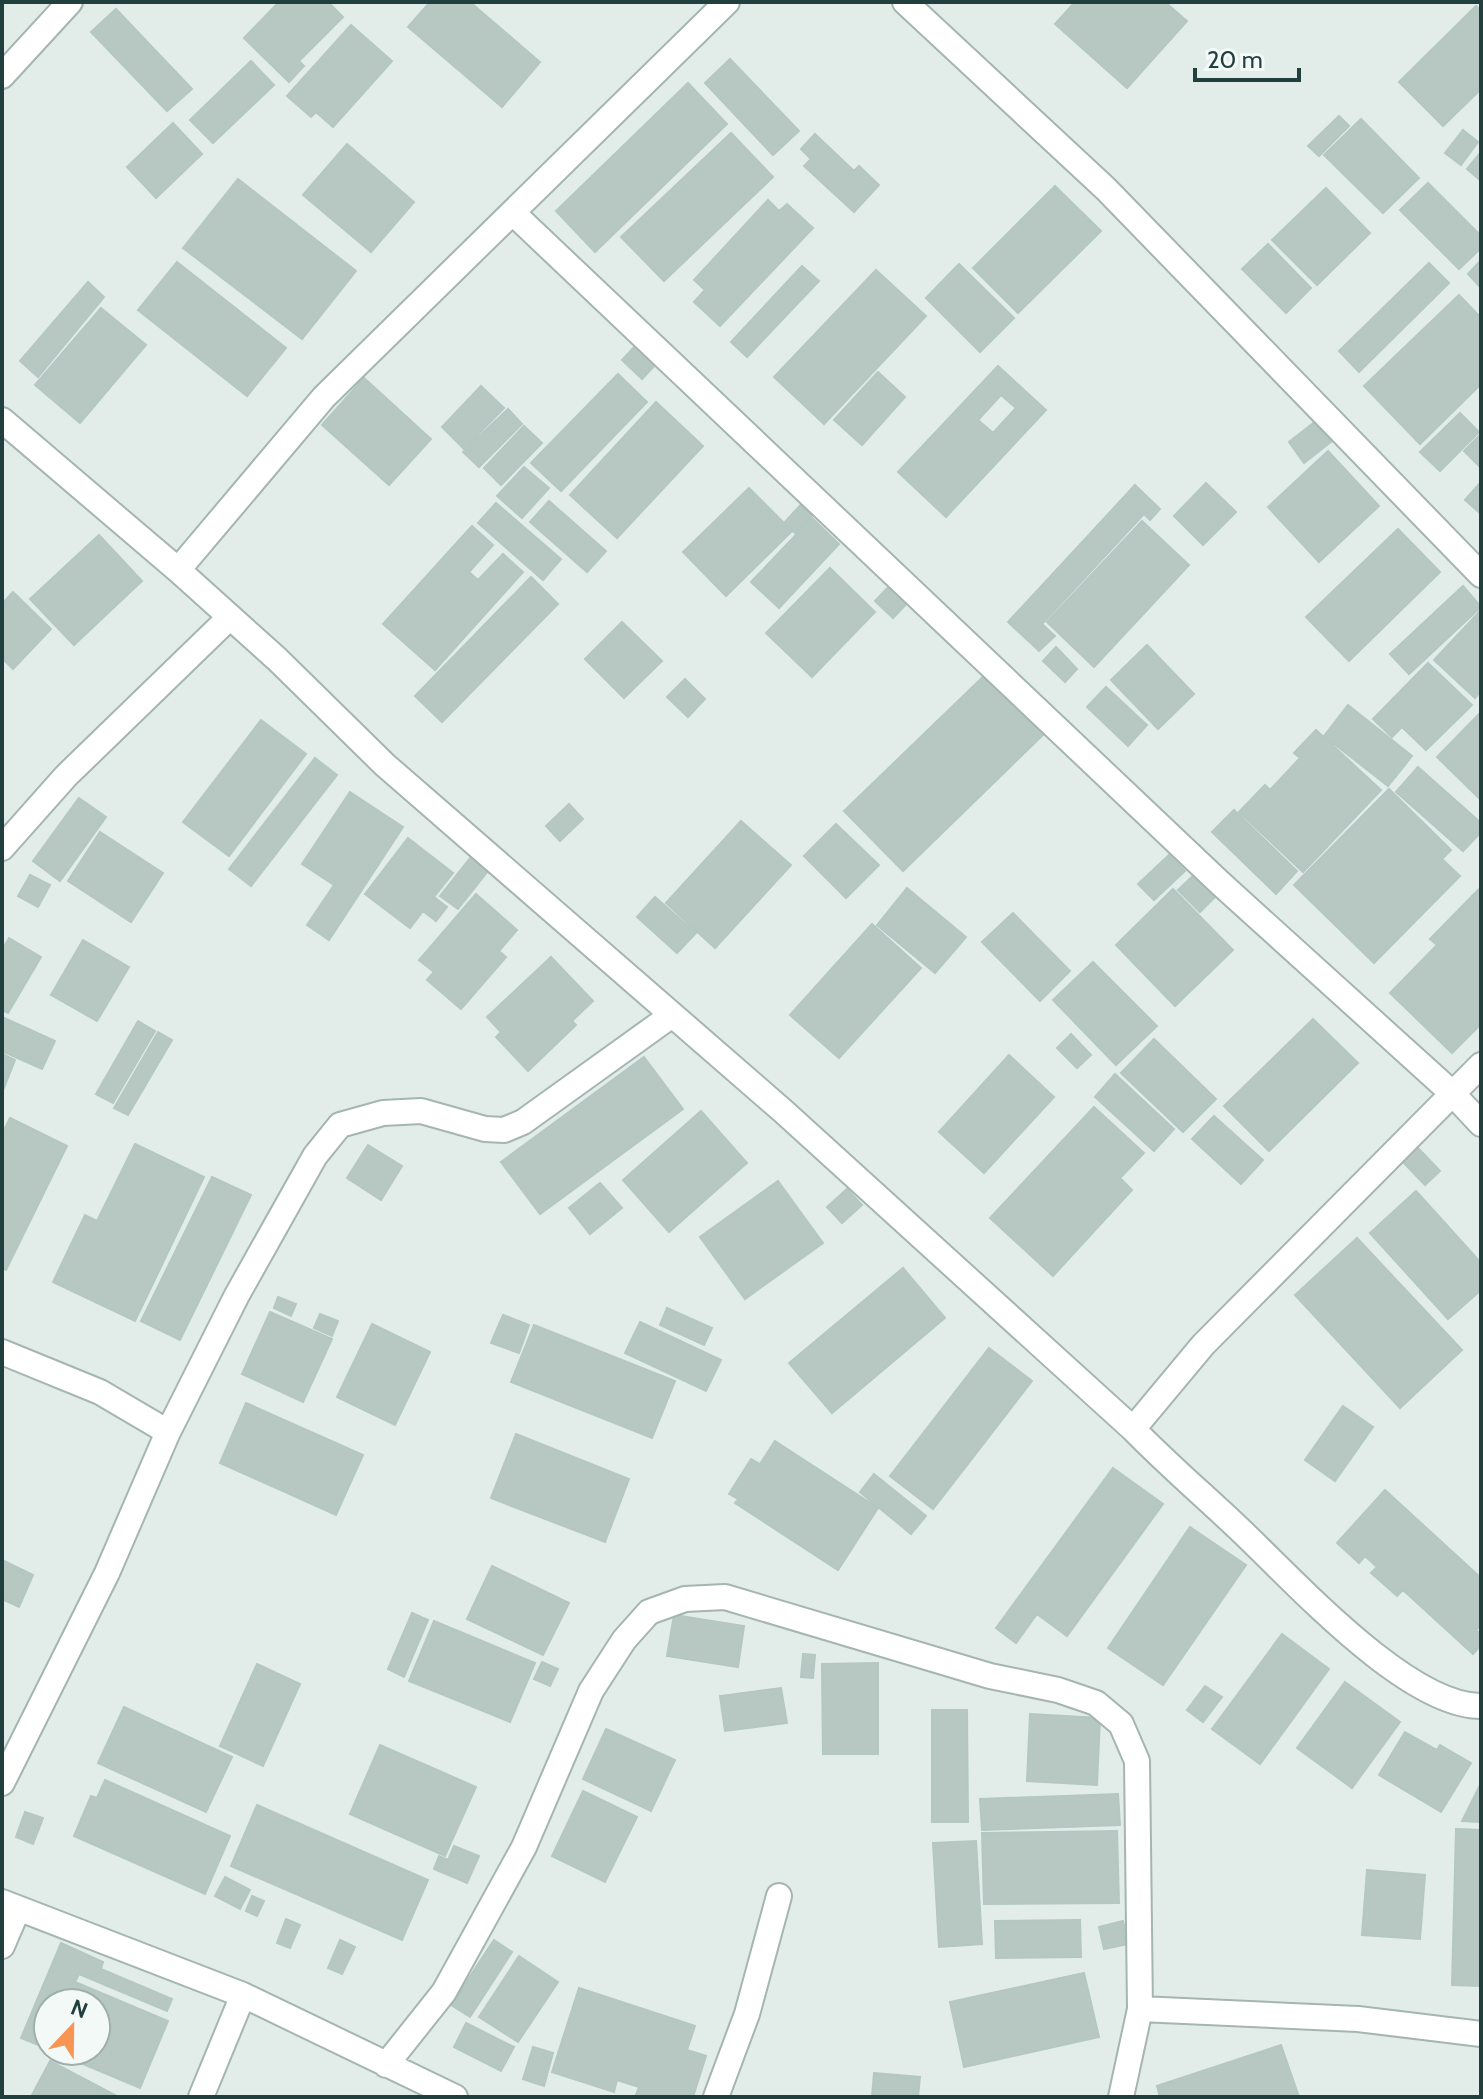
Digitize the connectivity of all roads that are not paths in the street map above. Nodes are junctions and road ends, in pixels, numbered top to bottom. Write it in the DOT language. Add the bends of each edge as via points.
graph roads {
  1 [pos="70,2"];
  2 [pos="727,2"];
  3 [pos="905,2"];
  4 [pos="2,76"];
  5 [pos="514,214"];
  6 [pos="2,420"];
  7 [pos="178,570"];
  8 [pos="1481,575"];
  9 [pos="230,617"];
  10 [pos="2,848"];
  11 [pos="672,1015"];
  12 [pos="1481,1065"];
  13 [pos="1452,1093"];
  14 [pos="1481,1124"];
  15 [pos="2,1352"];
  16 [pos="1133,1429"];
  17 [pos="168,1432"];
  18 [pos="1481,1706"];
  19 [pos="2,1783"];
  20 [pos="779,1896"];
  21 [pos="10,1906"];
  22 [pos="2,1946"];
  23 [pos="243,1995"];
  24 [pos="1140,2009"];
  25 [pos="1481,2034"];
  26 [pos="386,2065"];
  27 [pos="201,2097"];
  28 [pos="455,2097"];
  29 [pos="716,2097"];
  30 [pos="1121,2097"];
  1 -- 4 [label="street"];
  2 -- 5 [label="street"];
  3 -- 8 [label="street" via="1106,189"];
  5 -- 7 [label="street" via="426,293 324,397"];
  5 -- 13 [label="street" via="1220,883"];
  6 -- 7 [label="street"];
  7 -- 9 [label="street"];
  9 -- 10 [label="street" via="66,776"];
  9 -- 11 [label="street" via="385,765"];
  11 -- 16 [label="street"];
  11 -- 17 [label="street" via="523,1122 504,1130 421,1111 383,1113 340,1125 315,1156 284,1211"];
  12 -- 13 [label="street"];
  13 -- 14 [label="street"];
  13 -- 16 [label="street" via="1203,1345"];
  15 -- 17 [label="street" via="100,1392"];
  16 -- 18 [label="street" via="1368,1647 1410,1680 1462,1706"];
  17 -- 19 [label="street" via="107,1573"];
  20 -- 29 [label="street" via="747,2014"];
  21 -- 22 [label="street"];
  21 -- 23 [label="street"];
  23 -- 26 [label="street"];
  23 -- 27 [label="street"];
  24 -- 25 [label="street" via="1358,2019"];
  24 -- 26 [label="street" via="1137,1761 1121,1724 1096,1703 1058,1690 990,1676 725,1597 685,1599 649,1612 591,1691 524,1847 444,1992"];
  24 -- 30 [label="street"];
  26 -- 28 [label="street"];
}
